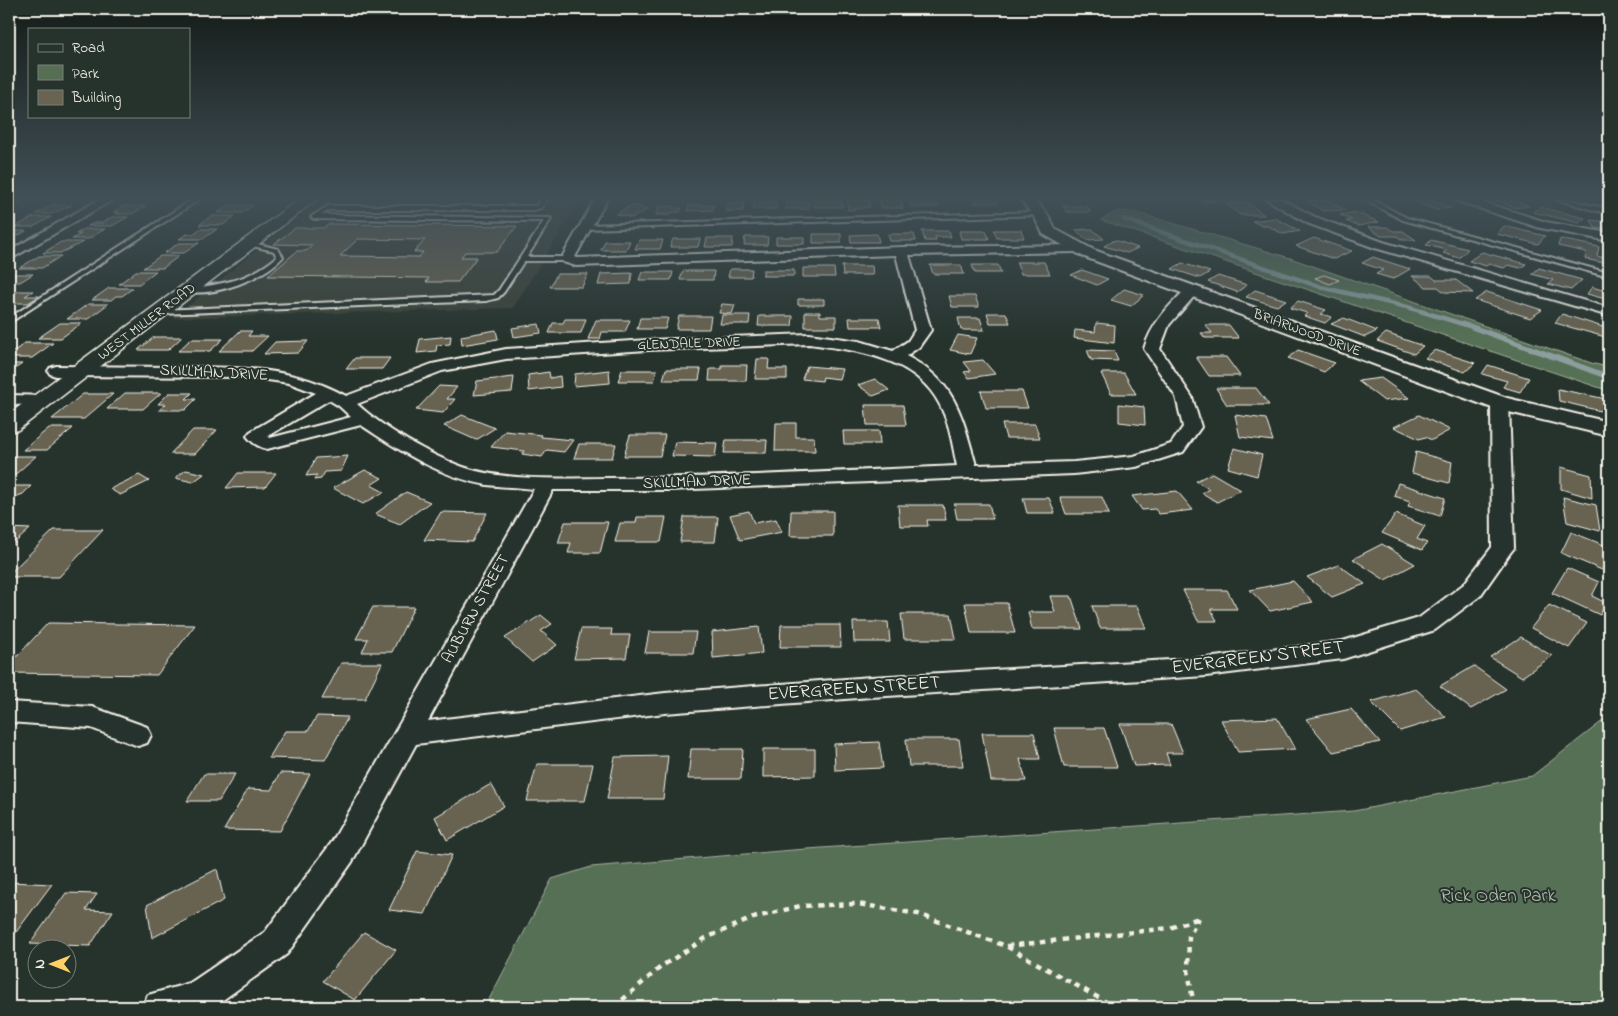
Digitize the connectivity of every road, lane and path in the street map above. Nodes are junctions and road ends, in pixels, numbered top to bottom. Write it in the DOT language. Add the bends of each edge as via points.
graph roads {
  1 [pos="26,246"];
  2 [pos="124,246"];
  3 [pos="226,246"];
  4 [pos="247,246"];
  5 [pos="260,246"];
  6 [pos="530,246"];
  7 [pos="575,246"];
  8 [pos="1073,246"];
  9 [pos="1384,246"];
  10 [pos="1505,246"];
  11 [pos="1076,248"];
  12 [pos="902,251"];
  13 [pos="9,256"];
  14 [pos="523,258"];
  15 [pos="568,259"];
  16 [pos="1609,275"];
  17 [pos="189,291"];
  18 [pos="1191,292"];
  19 [pos="161,312"];
  20 [pos="1609,312"];
  21 [pos="9,321"];
  22 [pos="895,357"];
  23 [pos="82,370"];
  24 [pos="56,371"];
  25 [pos="330,393"];
  26 [pos="42,400"];
  27 [pos="11,402"];
  28 [pos="345,402"];
  29 [pos="1500,402"];
  30 [pos="364,418"];
  31 [pos="9,425"];
  32 [pos="1609,429"];
  33 [pos="968,471"];
  34 [pos="546,484"];
  35 [pos="9,712"];
  36 [pos="407,734"];
  37 [pos="138,735"];
  38 [pos="1006,946"];
  39 [pos="160,1007"];
  40 [pos="614,1007"];
  41 [pos="1115,1007"];
  42 [pos="1194,1007"];
  1 -- 13 [label="street"];
  2 -- 21 [label="lane"];
  3 -- 24 [label="main road, WEST MILLER ROAD"];
  4 -- 17 [label="main road, WEST MILLER ROAD"];
  5 -- 17 [label="lane" via="276,250 280,256 266,270 219,288"];
  6 -- 14 [label="lane"];
  7 -- 15 [label="street"];
  8 -- 11 [label="street, BRIARWOOD DRIVE"];
  9 -- 20 [label="street"];
  10 -- 16 [label="lane"];
  11 -- 12 [label="street"];
  11 -- 18 [label="street, BRIARWOOD DRIVE"];
  12 -- 15 [label="street" via="576,262"];
  12 -- 22 [label="street" via="923,330 914,344"];
  14 -- 15 [label="lane"];
  14 -- 19 [label="lane" via="502,291 496,297 486,299"];
  17 -- 19 [label="main road, WEST MILLER ROAD"];
  18 -- 29 [label="street, BRIARWOOD DRIVE"];
  18 -- 33 [label="street, SKILLMAN DRIVE" via="1161,324 1152,349 1188,407 1192,427 1177,448 1136,461 1074,468"];
  19 -- 23 [label="main road, WEST MILLER ROAD"];
  22 -- 28 [label="street, GLENDALE DRIVE" via="859,346 809,339 506,354 438,367"];
  22 -- 33 [label="street, GLENDALE DRIVE" via="933,381 953,413"];
  23 -- 24 [label="street, SKILLMAN DRIVE"];
  23 -- 25 [label="street, SKILLMAN DRIVE" via="246,372 292,379"];
  23 -- 26 [label="main road, WEST MILLER ROAD"];
  24 -- 27 [label="main road, WEST MILLER ROAD"];
  25 -- 28 [label="street, SKILLMAN DRIVE"];
  25 -- 30 [label="street" via="256,436 267,444"];
  26 -- 27 [label="street"];
  26 -- 31 [label="main road, WEST MILLER ROAD"];
  28 -- 30 [label="street, SKILLMAN DRIVE"];
  29 -- 32 [label="street, BRIARWOOD DRIVE"];
  29 -- 36 [label="street, EVERGREEN STREET" via="1503,548 1472,590 1427,624 1343,650 1206,667 665,703"];
  30 -- 34 [label="street, SKILLMAN DRIVE" via="424,456 456,471 487,479"];
  33 -- 34 [label="street, SKILLMAN DRIVE" via="668,484"];
  34 -- 36 [label="street, AUBURN STREET"];
  35 -- 37 [label="street" via="92,718"];
  36 -- 39 [label="street" via="342,852 276,943 197,998"];
  38 -- 40 [label="path" via="918,914 858,904 800,906 753,918 706,938 662,966"];
  38 -- 41 [label="path"];
  38 -- 42 [label="path" via="1170,928 1199,918 1189,936 1188,970"];
}
